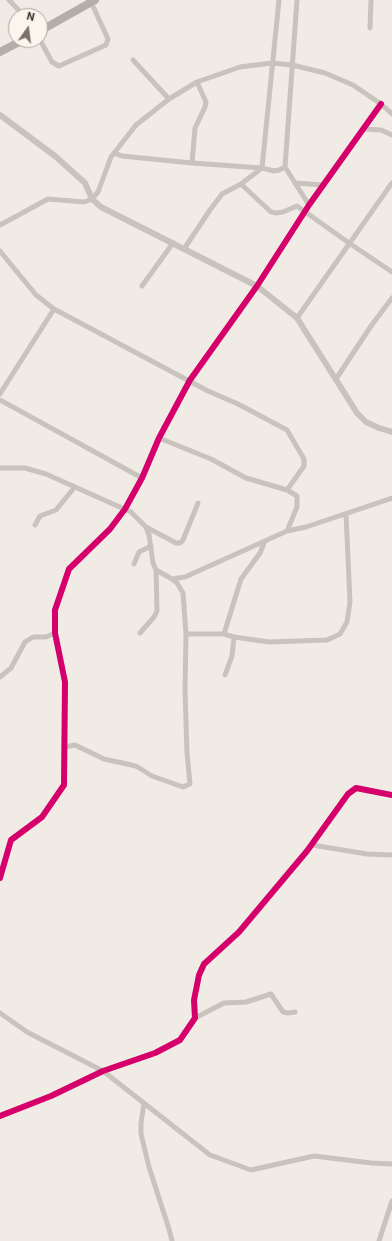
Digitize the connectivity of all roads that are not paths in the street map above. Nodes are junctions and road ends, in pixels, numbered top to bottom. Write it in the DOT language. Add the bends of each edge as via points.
graph roads {
  1 [pos="279,0"];
  2 [pos="297,0"];
  3 [pos="371,0"];
  4 [pos="93,1"];
  5 [pos="48,26"];
  6 [pos="370,28"];
  7 [pos="44,48"];
  8 [pos="133,60"];
  9 [pos="272,63"];
  10 [pos="292,65"];
  11 [pos="197,82"];
  12 [pos="169,99"];
  13 [pos="381,104"];
  14 [pos="392,114"];
  15 [pos="0,115"];
  16 [pos="364,129"];
  17 [pos="392,135"];
  18 [pos="114,153"];
  19 [pos="192,163"];
  20 [pos="285,167"];
  21 [pos="262,168"];
  22 [pos="295,183"];
  23 [pos="392,183"];
  24 [pos="241,184"];
  25 [pos="323,184"];
  26 [pos="92,200"];
  27 [pos="309,205"];
  28 [pos="305,212"];
  29 [pos="0,225"];
  30 [pos="349,243"];
  31 [pos="173,244"];
  32 [pos="184,249"];
  33 [pos="0,251"];
  34 [pos="392,272"];
  35 [pos="142,286"];
  36 [pos="257,286"];
  37 [pos="392,298"];
  38 [pos="54,308"];
  39 [pos="297,318"];
  40 [pos="336,379"];
  41 [pos="190,380"];
  42 [pos="0,394"];
  43 [pos="0,400"];
  44 [pos="392,432"];
  45 [pos="159,438"];
  46 [pos="0,468"];
  47 [pos="142,478"];
  48 [pos="74,488"];
  49 [pos="287,490"];
  50 [pos="392,498"];
  51 [pos="198,503"];
  52 [pos="125,509"];
  53 [pos="346,514"];
  54 [pos="35,525"];
  55 [pos="146,527"];
  56 [pos="287,531"];
  57 [pos="265,541"];
  58 [pos="151,546"];
  59 [pos="134,564"];
  60 [pos="156,570"];
  61 [pos="172,579"];
  62 [pos="55,633"];
  63 [pos="140,633"];
  64 [pos="186,634"];
  65 [pos="224,634"];
  66 [pos="234,637"];
  67 [pos="225,675"];
  68 [pos="0,677"];
  69 [pos="65,747"];
  70 [pos="392,795"];
  71 [pos="312,845"];
  72 [pos="392,855"];
  73 [pos="0,878"];
  74 [pos="295,1012"];
  75 [pos="0,1013"];
  76 [pos="195,1018"];
  77 [pos="103,1071"];
  78 [pos="144,1103"];
  79 [pos="0,1116"];
  80 [pos="392,1164"];
  81 [pos="392,1201"];
  82 [pos="172,1241"];
  83 [pos="379,1241"];
  1 -- 9 [label="street"];
  2 -- 10 [label="street"];
  3 -- 6 [label="street"];
  4 -- 5 [label="highway"];
  4 -- 7 [label="street" via="108,39 106,45 59,66 52,62"];
  8 -- 12 [label="street"];
  9 -- 10 [label="street"];
  9 -- 11 [label="street" via="240,67"];
  9 -- 21 [label="street"];
  10 -- 13 [label="street" via="325,73 353,85"];
  10 -- 20 [label="street"];
  11 -- 12 [label="street"];
  11 -- 19 [label="street" via="206,102 196,128"];
  12 -- 18 [label="street" via="136,125"];
  13 -- 14 [label="street"];
  13 -- 16 [label="street"];
  15 -- 26 [label="street" via="55,156 85,183"];
  16 -- 17 [label="street" via="381,130"];
  16 -- 25 [label="street"];
  18 -- 19 [label="street"];
  18 -- 26 [label="street" via="98,192"];
  19 -- 21 [label="street"];
  20 -- 21 [label="street" via="274,171"];
  20 -- 22 [label="street"];
  21 -- 24 [label="street"];
  22 -- 25 [label="street"];
  22 -- 27 [label="street"];
  23 -- 30 [label="street"];
  24 -- 28 [label="street" via="271,212 283,212 297,206"];
  24 -- 32 [label="street" via="222,194"];
  25 -- 27 [label="street"];
  26 -- 29 [label="street" via="84,202 48,199"];
  26 -- 31 [label="street"];
  27 -- 28 [label="street"];
  28 -- 30 [label="street"];
  28 -- 36 [label="street"];
  30 -- 34 [label="street"];
  30 -- 39 [label="street"];
  31 -- 32 [label="street"];
  31 -- 35 [label="street"];
  32 -- 36 [label="street"];
  33 -- 38 [label="street" via="36,295"];
  36 -- 39 [label="street"];
  36 -- 41 [label="street"];
  37 -- 40 [label="street"];
  38 -- 41 [label="street"];
  38 -- 42 [label="street"];
  39 -- 40 [label="street"];
  40 -- 44 [label="street" via="357,413 366,422"];
  41 -- 45 [label="street"];
  41 -- 49 [label="street" via="287,430 304,459 304,466"];
  43 -- 47 [label="street"];
  45 -- 47 [label="street"];
  45 -- 49 [label="street" via="211,459 246,478"];
  46 -- 48 [label="street" via="25,468 46,474"];
  47 -- 52 [label="street"];
  48 -- 52 [label="street"];
  48 -- 54 [label="street" via="56,510 40,516"];
  49 -- 56 [label="street" via="297,496 297,507"];
  50 -- 53 [label="street"];
  51 -- 55 [label="street" via="180,543"];
  52 -- 55 [label="street"];
  52 -- 62 [label="street" via="110,529 69,570 55,610"];
  53 -- 56 [label="street"];
  53 -- 66 [label="street" via="350,602 346,622 340,634 327,640 269,642"];
  55 -- 58 [label="street"];
  56 -- 57 [label="street"];
  57 -- 61 [label="street" via="185,577"];
  57 -- 65 [label="street" via="260,553 241,579"];
  58 -- 59 [label="street" via="139,552"];
  58 -- 60 [label="street"];
  60 -- 61 [label="street"];
  60 -- 63 [label="street" via="157,611"];
  61 -- 64 [label="street" via="183,593"];
  62 -- 68 [label="street" via="46,637 33,637 25,642 11,668"];
  62 -- 69 [label="street" via="65,682"];
  64 -- 65 [label="street"];
  64 -- 69 [label="street" via="185,690 190,784 183,787 152,776 136,766 104,759 75,745"];
  65 -- 66 [label="street"];
  66 -- 67 [label="street" via="232,656"];
  69 -- 73 [label="street" via="64,784 42,817 11,840"];
  70 -- 71 [label="street" via="356,788 348,794"];
  71 -- 72 [label="street" via="367,854"];
  71 -- 76 [label="street" via="239,932 204,964 194,1000"];
  74 -- 76 [label="street" via="283,1012 271,994 246,1002 224,1003"];
  75 -- 77 [label="street" via="27,1032"];
  76 -- 77 [label="street" via="180,1040 155,1053"];
  77 -- 78 [label="street"];
  77 -- 79 [label="street"];
  78 -- 80 [label="street" via="210,1156 251,1170 314,1156"];
  78 -- 82 [label="street" via="141,1134"];
  81 -- 83 [label="street"];
}
